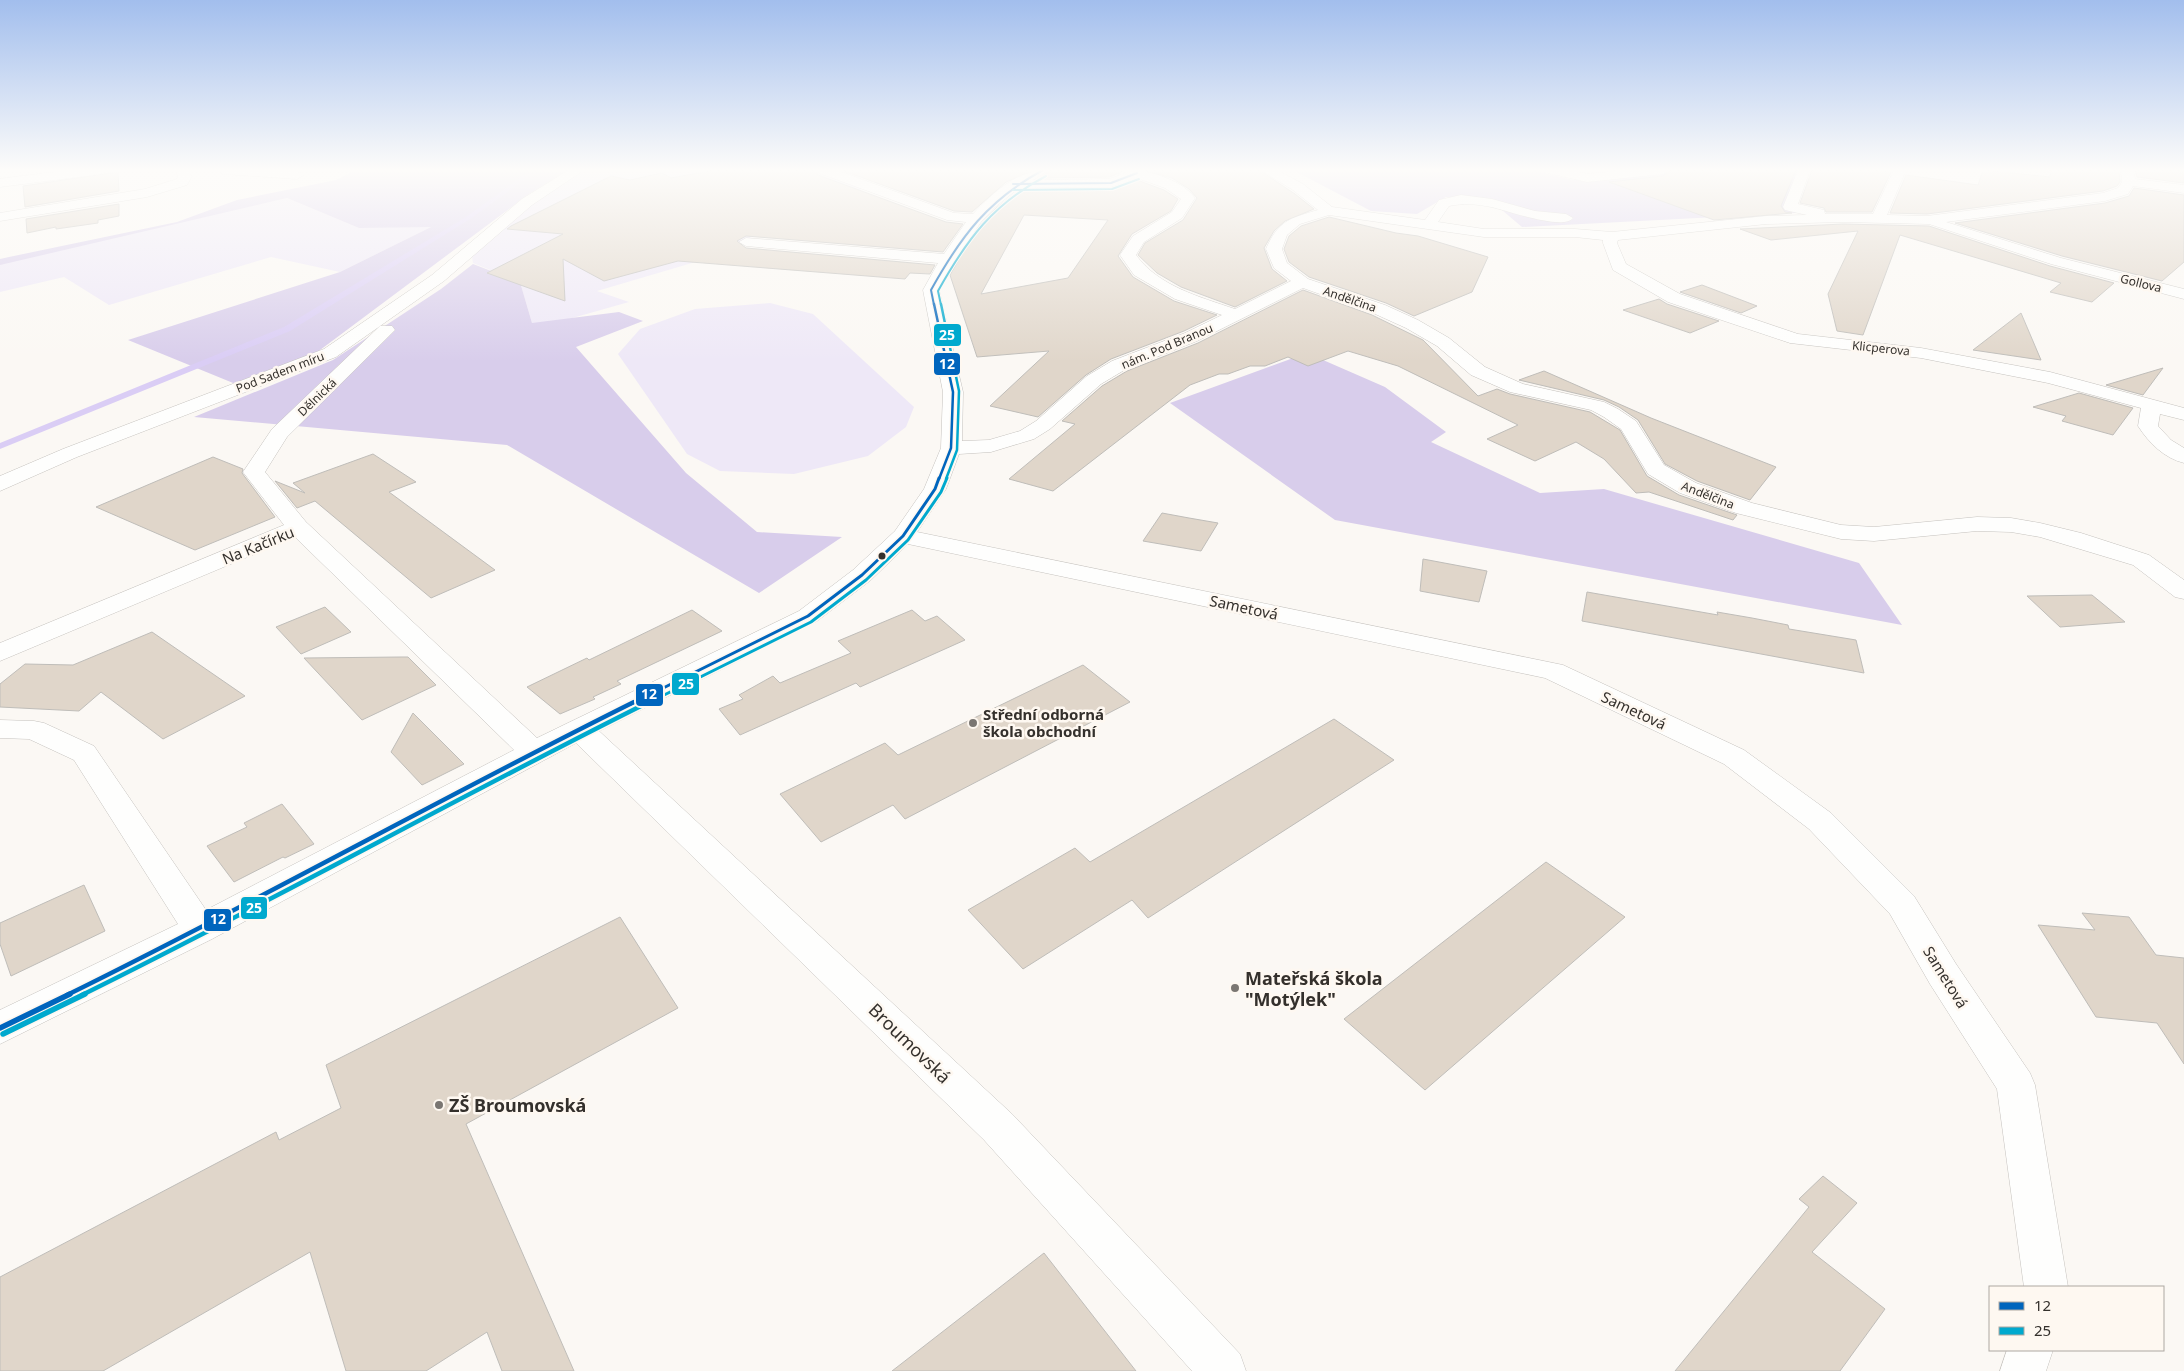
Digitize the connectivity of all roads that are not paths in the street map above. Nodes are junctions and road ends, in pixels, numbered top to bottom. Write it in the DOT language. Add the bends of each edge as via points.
graph roads {
  1 [pos="490,234"];
  2 [pos="966,234"];
  3 [pos="1146,234"];
  4 [pos="1280,234"];
  5 [pos="1587,234"];
  6 [pos="1631,234"];
  7 [pos="1971,234"];
  8 [pos="1612,236"];
  9 [pos="746,242"];
  10 [pos="948,259"];
  11 [pos="438,278"];
  12 [pos="1302,282"];
  13 [pos="2184,294"];
  14 [pos="1238,315"];
  15 [pos="2151,405"];
  16 [pos="2184,414"];
  17 [pos="951,448"];
  18 [pos="2184,457"];
  19 [pos="2,480"];
  20 [pos="298,527"];
  21 [pos="903,536"];
  22 [pos="2184,592"];
  23 [pos="0,653"];
  24 [pos="0,729"];
  25 [pos="581,731"];
  26 [pos="534,752"];
  27 [pos="200,929"];
  28 [pos="0,1028"];
  29 [pos="2046,1286"];
  30 [pos="2030,1351"];
  31 [pos="1223,1371"];
  32 [pos="2023,1371"];
  1 -- 11 [label="street, Pod Sadem míru"];
  2 -- 10 [label="street"];
  3 -- 14 [label="street" via="1138,239 1128,255 1140,272 1181,296"];
  4 -- 12 [label="street, Andělčina" via="1274,249 1280,265"];
  5 -- 8 [label="street"];
  6 -- 8 [label="street"];
  7 -- 13 [label="street, Gollova" via="2056,261"];
  8 -- 15 [label="street, Klicperova" via="1610,244 1619,267 1674,298 1796,339 1921,353 2050,378"];
  9 -- 10 [label="street"];
  10 -- 17 [label="street" via="931,290 954,392"];
  11 -- 19 [label="street, Pod Sadem míru" via="330,353"];
  11 -- 20 [label="street, Dělnická" via="279,433 254,472"];
  12 -- 14 [label="street, nám. Pod Branou"];
  12 -- 22 [label="street, Andělčina" via="1379,308 1412,324 1443,342 1478,371 1517,388 1597,406 1611,413 1629,425 1656,469 1668,478 1744,508 1815,527 1874,534 1977,524 2040,530 2141,560"];
  14 -- 17 [label="street, nám. Pod Branou" via="1119,365 1094,380 1028,435 991,446"];
  15 -- 16 [label="street, Klicperova"];
  15 -- 18 [label="street" via="2148,426 2163,444"];
  17 -- 21 [label="street" via="935,489"];
  20 -- 23 [label="street, Na Kačírku"];
  20 -- 26 [label="street, Na Kačírku"];
  21 -- 25 [label="street" via="862,575 808,616"];
  21 -- 29 [label="street, Sametová" via="1553,671 1734,758 1820,820 1902,905 2016,1085"];
  24 -- 27 [label="street" via="34,730 84,753"];
  25 -- 26 [label="street"];
  25 -- 31 [label="street, Broumovská" via="998,1127"];
  26 -- 27 [label="street"];
  27 -- 28 [label="street"];
  30 -- 32 [label="street"];
}
